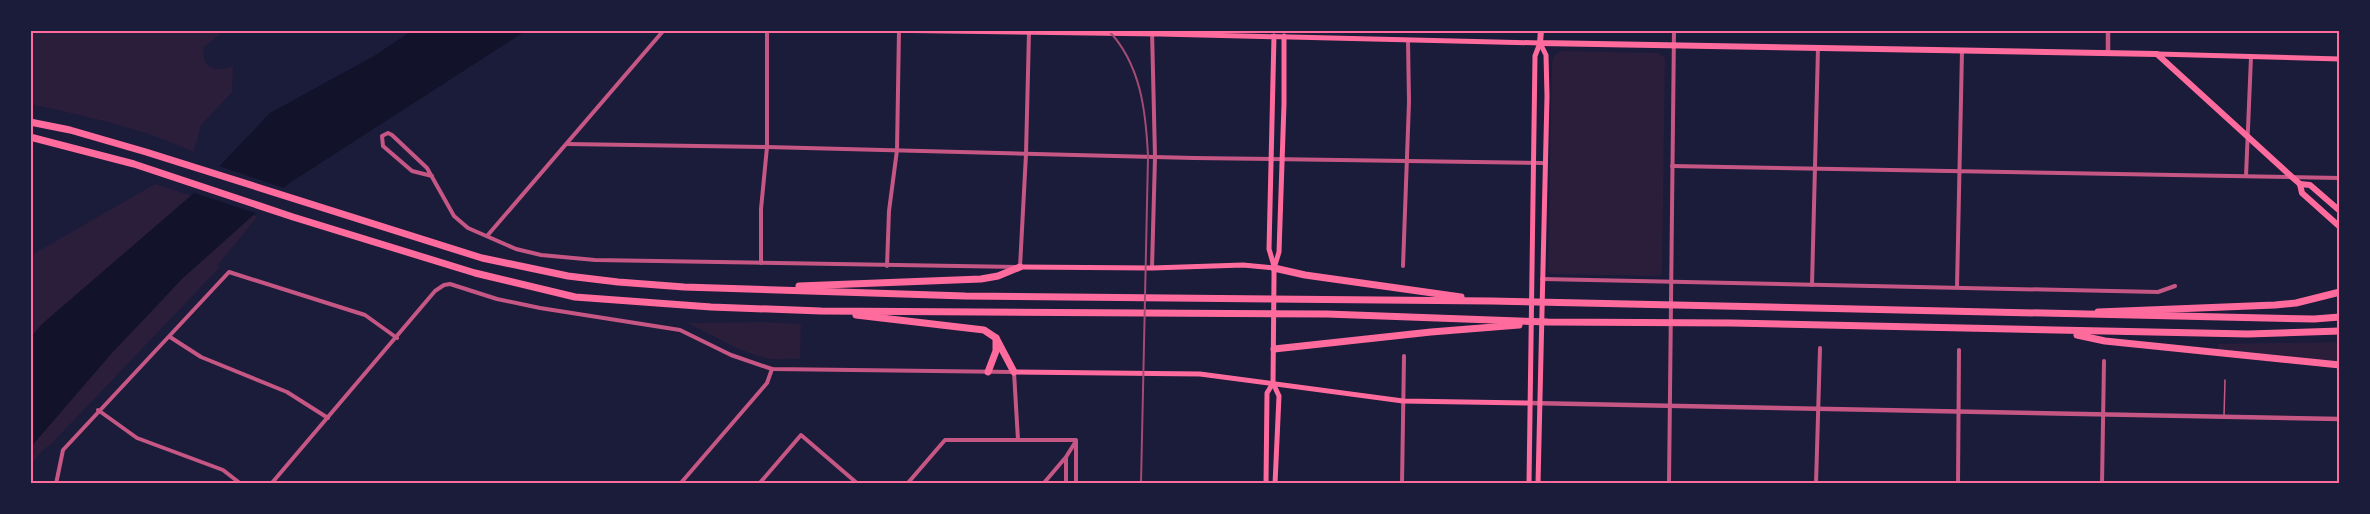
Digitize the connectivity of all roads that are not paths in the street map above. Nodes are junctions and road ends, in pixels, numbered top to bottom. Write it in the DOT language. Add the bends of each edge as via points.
graph roads {
  1 [pos="664,30"];
  2 [pos="767,30"];
  3 [pos="876,30"];
  4 [pos="899,30"];
  5 [pos="1541,30"];
  6 [pos="1674,30"];
  7 [pos="2108,30"];
  8 [pos="1152,32"];
  9 [pos="1029,33"];
  10 [pos="1274,33"];
  11 [pos="1284,33"];
  12 [pos="1408,40"];
  13 [pos="1540,43"];
  14 [pos="1673,46"];
  15 [pos="1818,48"];
  16 [pos="1962,51"];
  17 [pos="2108,53"];
  18 [pos="2157,54"];
  19 [pos="2251,57"];
  20 [pos="2340,59"];
  21 [pos="30,122"];
  22 [pos="2248,136"];
  23 [pos="30,137"];
  24 [pos="567,144"];
  25 [pos="767,147"];
  26 [pos="897,150"];
  27 [pos="1026,154"];
  28 [pos="1155,157"];
  29 [pos="1272,158"];
  30 [pos="1282,158"];
  31 [pos="1406,160"];
  32 [pos="1534,163"];
  33 [pos="1544,164"];
  34 [pos="1672,166"];
  35 [pos="1816,169"];
  36 [pos="1960,171"];
  37 [pos="432,176"];
  38 [pos="2246,176"];
  39 [pos="2292,177"];
  40 [pos="2340,178"];
  41 [pos="2300,184"];
  42 [pos="2340,212"];
  43 [pos="2340,227"];
  44 [pos="486,237"];
  45 [pos="761,263"];
  46 [pos="887,266"];
  47 [pos="1403,266"];
  48 [pos="1020,267"];
  49 [pos="1274,267"];
  50 [pos="1152,268"];
  51 [pos="1532,278"];
  52 [pos="1542,279"];
  53 [pos="1673,282"];
  54 [pos="1812,285"];
  55 [pos="2175,286"];
  56 [pos="1957,287"];
  57 [pos="739,288"];
  58 [pos="2340,292"];
  59 [pos="1491,301"];
  60 [pos="821,311"];
  61 [pos="2065,315"];
  62 [pos="2340,317"];
  63 [pos="1548,322"];
  64 [pos="2060,331"];
  65 [pos="2340,331"];
  66 [pos="170,337"];
  67 [pos="397,338"];
  68 [pos="996,338"];
  69 [pos="1274,346"];
  70 [pos="1820,348"];
  71 [pos="1959,350"];
  72 [pos="1404,356"];
  73 [pos="2104,361"];
  74 [pos="2340,365"];
  75 [pos="772,369"];
  76 [pos="988,372"];
  77 [pos="1014,372"];
  78 [pos="2225,380"];
  79 [pos="1274,383"];
  80 [pos="1403,401"];
  81 [pos="1529,404"];
  82 [pos="1540,404"];
  83 [pos="1672,406"];
  84 [pos="1818,409"];
  85 [pos="98,410"];
  86 [pos="1959,412"];
  87 [pos="2103,415"];
  88 [pos="2224,417"];
  89 [pos="328,418"];
  90 [pos="2340,419"];
  91 [pos="1018,440"];
  92 [pos="1076,440"];
  93 [pos="1066,457"];
  94 [pos="56,484"];
  95 [pos="241,484"];
  96 [pos="271,484"];
  97 [pos="680,484"];
  98 [pos="759,484"];
  99 [pos="858,484"];
  100 [pos="907,484"];
  101 [pos="1043,484"];
  102 [pos="1066,484"];
  103 [pos="1076,484"];
  104 [pos="1266,484"];
  105 [pos="1275,484"];
  106 [pos="1402,484"];
  107 [pos="1528,484"];
  108 [pos="1538,484"];
  109 [pos="1670,484"];
  110 [pos="1816,484"];
  111 [pos="1958,484"];
  112 [pos="2102,484"];
  1 -- 24 [label="street"];
  2 -- 25 [label="street"];
  3 -- 4 [label="main road"];
  4 -- 9 [label="main road"];
  4 -- 26 [label="street"];
  5 -- 13 [label="main road"];
  6 -- 14 [label="street"];
  7 -- 17 [label="street"];
  8 -- 9 [label="main road"];
  8 -- 10 [label="main road"];
  8 -- 28 [label="street"];
  9 -- 27 [label="street"];
  10 -- 11 [label="main road"];
  10 -- 29 [label="main road"];
  11 -- 12 [label="main road"];
  11 -- 30 [label="main road"];
  12 -- 13 [label="main road"];
  12 -- 31 [label="street"];
  13 -- 14 [label="main road"];
  13 -- 32 [label="main road" via="1535,56"];
  13 -- 33 [label="main road" via="1546,55"];
  14 -- 15 [label="main road"];
  14 -- 34 [label="street"];
  15 -- 16 [label="main road"];
  15 -- 35 [label="street"];
  16 -- 17 [label="main road"];
  16 -- 36 [label="street"];
  17 -- 18 [label="main road"];
  18 -- 19 [label="main road"];
  18 -- 22 [label="main road"];
  19 -- 20 [label="main road"];
  19 -- 22 [label="street"];
  21 -- 57 [label="highway" via="146,152 482,258 618,282"];
  22 -- 38 [label="street"];
  22 -- 39 [label="main road"];
  23 -- 60 [label="highway" via="134,164 474,273 575,297"];
  24 -- 25 [label="street"];
  24 -- 44 [label="street"];
  25 -- 26 [label="street"];
  25 -- 45 [label="street"];
  26 -- 27 [label="street"];
  26 -- 46 [label="street"];
  27 -- 28 [label="street"];
  27 -- 48 [label="street"];
  28 -- 29 [label="street"];
  28 -- 50 [label="street"];
  29 -- 30 [label="street"];
  29 -- 49 [label="main road" via="1269,249"];
  30 -- 31 [label="street"];
  30 -- 49 [label="main road" via="1279,252"];
  31 -- 32 [label="street"];
  31 -- 47 [label="street"];
  32 -- 33 [label="street"];
  32 -- 51 [label="main road"];
  33 -- 52 [label="main road"];
  34 -- 35 [label="street"];
  34 -- 53 [label="street"];
  35 -- 36 [label="street"];
  35 -- 54 [label="street"];
  36 -- 38 [label="street"];
  36 -- 56 [label="street"];
  37 -- 37 [label="street" via="392,135 382,136 383,146 412,171"];
  37 -- 44 [label="street" via="460,223"];
  38 -- 39 [label="street"];
  39 -- 40 [label="street"];
  39 -- 41 [label="main road"];
  41 -- 42 [label="main road" via="2310,185"];
  41 -- 43 [label="main road" via="2302,193"];
  44 -- 45 [label="street" via="541,255 595,260"];
  45 -- 46 [label="street"];
  46 -- 48 [label="street"];
  48 -- 50 [label="main road"];
  48 -- 57 [label="highway" via="981,279"];
  49 -- 50 [label="main road"];
  49 -- 59 [label="highway" via="1305,275"];
  49 -- 69 [label="main road"];
  51 -- 52 [label="main road"];
  51 -- 81 [label="main road"];
  52 -- 53 [label="street"];
  52 -- 82 [label="main road"];
  53 -- 54 [label="street"];
  53 -- 83 [label="street"];
  54 -- 56 [label="street"];
  55 -- 56 [label="street" via="2158,292"];
  57 -- 59 [label="highway" via="965,296"];
  58 -- 61 [label="highway" via="2275,305"];
  59 -- 61 [label="highway"];
  60 -- 63 [label="highway" via="1327,314"];
  60 -- 68 [label="highway" via="975,329"];
  61 -- 62 [label="highway"];
  63 -- 64 [label="highway"];
  63 -- 69 [label="highway"];
  64 -- 65 [label="highway"];
  64 -- 74 [label="highway" via="2105,341"];
  66 -- 67 [label="street" via="230,272 365,315"];
  66 -- 85 [label="street"];
  66 -- 89 [label="street" via="201,357 287,392"];
  67 -- 75 [label="street" via="435,291 450,284 540,308 680,330 731,355"];
  67 -- 89 [label="street"];
  68 -- 76 [label="highway"];
  68 -- 77 [label="highway"];
  69 -- 79 [label="main road"];
  70 -- 84 [label="street"];
  71 -- 86 [label="street"];
  72 -- 80 [label="street"];
  73 -- 87 [label="street"];
  75 -- 76 [label="street"];
  75 -- 97 [label="street" via="767,383"];
  76 -- 77 [label="street"];
  77 -- 79 [label="main road" via="1200,374"];
  77 -- 91 [label="street"];
  78 -- 88 [label="lane"];
  79 -- 80 [label="main road"];
  79 -- 104 [label="main road" via="1267,393"];
  79 -- 105 [label="main road" via="1279,396"];
  80 -- 81 [label="main road"];
  80 -- 106 [label="street"];
  81 -- 82 [label="street"];
  81 -- 107 [label="main road"];
  82 -- 83 [label="street"];
  82 -- 108 [label="main road"];
  83 -- 84 [label="street"];
  83 -- 109 [label="street"];
  84 -- 86 [label="street"];
  84 -- 110 [label="street"];
  85 -- 94 [label="street" via="63,450"];
  85 -- 95 [label="street" via="137,438 223,470"];
  86 -- 87 [label="street"];
  86 -- 111 [label="street"];
  87 -- 88 [label="street"];
  87 -- 112 [label="street"];
  88 -- 90 [label="street"];
  89 -- 96 [label="street"];
  91 -- 92 [label="street"];
  91 -- 100 [label="street" via="945,440"];
  92 -- 93 [label="street"];
  92 -- 103 [label="street"];
  93 -- 101 [label="street"];
  93 -- 102 [label="street"];
  98 -- 99 [label="street" via="801,435"];
}
